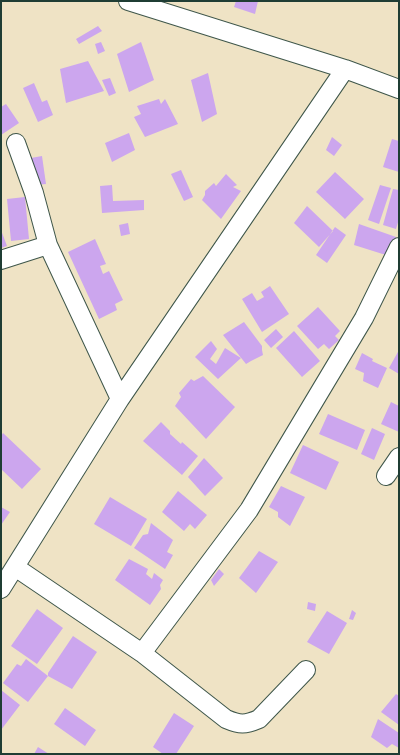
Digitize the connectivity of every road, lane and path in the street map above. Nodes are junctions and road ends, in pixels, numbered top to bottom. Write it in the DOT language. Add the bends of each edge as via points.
graph roads {
  1 [pos="128,1"];
  2 [pos="345,69"];
  3 [pos="399,89"];
  4 [pos="16,144"];
  5 [pos="48,245"];
  6 [pos="399,247"];
  7 [pos="1,260"];
  8 [pos="120,400"];
  9 [pos="399,457"];
  10 [pos="386,476"];
  11 [pos="14,567"];
  12 [pos="1,589"];
  13 [pos="142,653"];
  14 [pos="306,670"];
  1 -- 2 [label="street"];
  2 -- 3 [label="street"];
  2 -- 8 [label="street"];
  4 -- 5 [label="street" via="34,193"];
  5 -- 7 [label="street"];
  5 -- 8 [label="street"];
  6 -- 13 [label="street" via="364,318 249,510"];
  8 -- 11 [label="street"];
  9 -- 10 [label="street"];
  11 -- 12 [label="street"];
  11 -- 13 [label="street"];
  13 -- 14 [label="street" via="226,719 238,724 259,719"];
}
